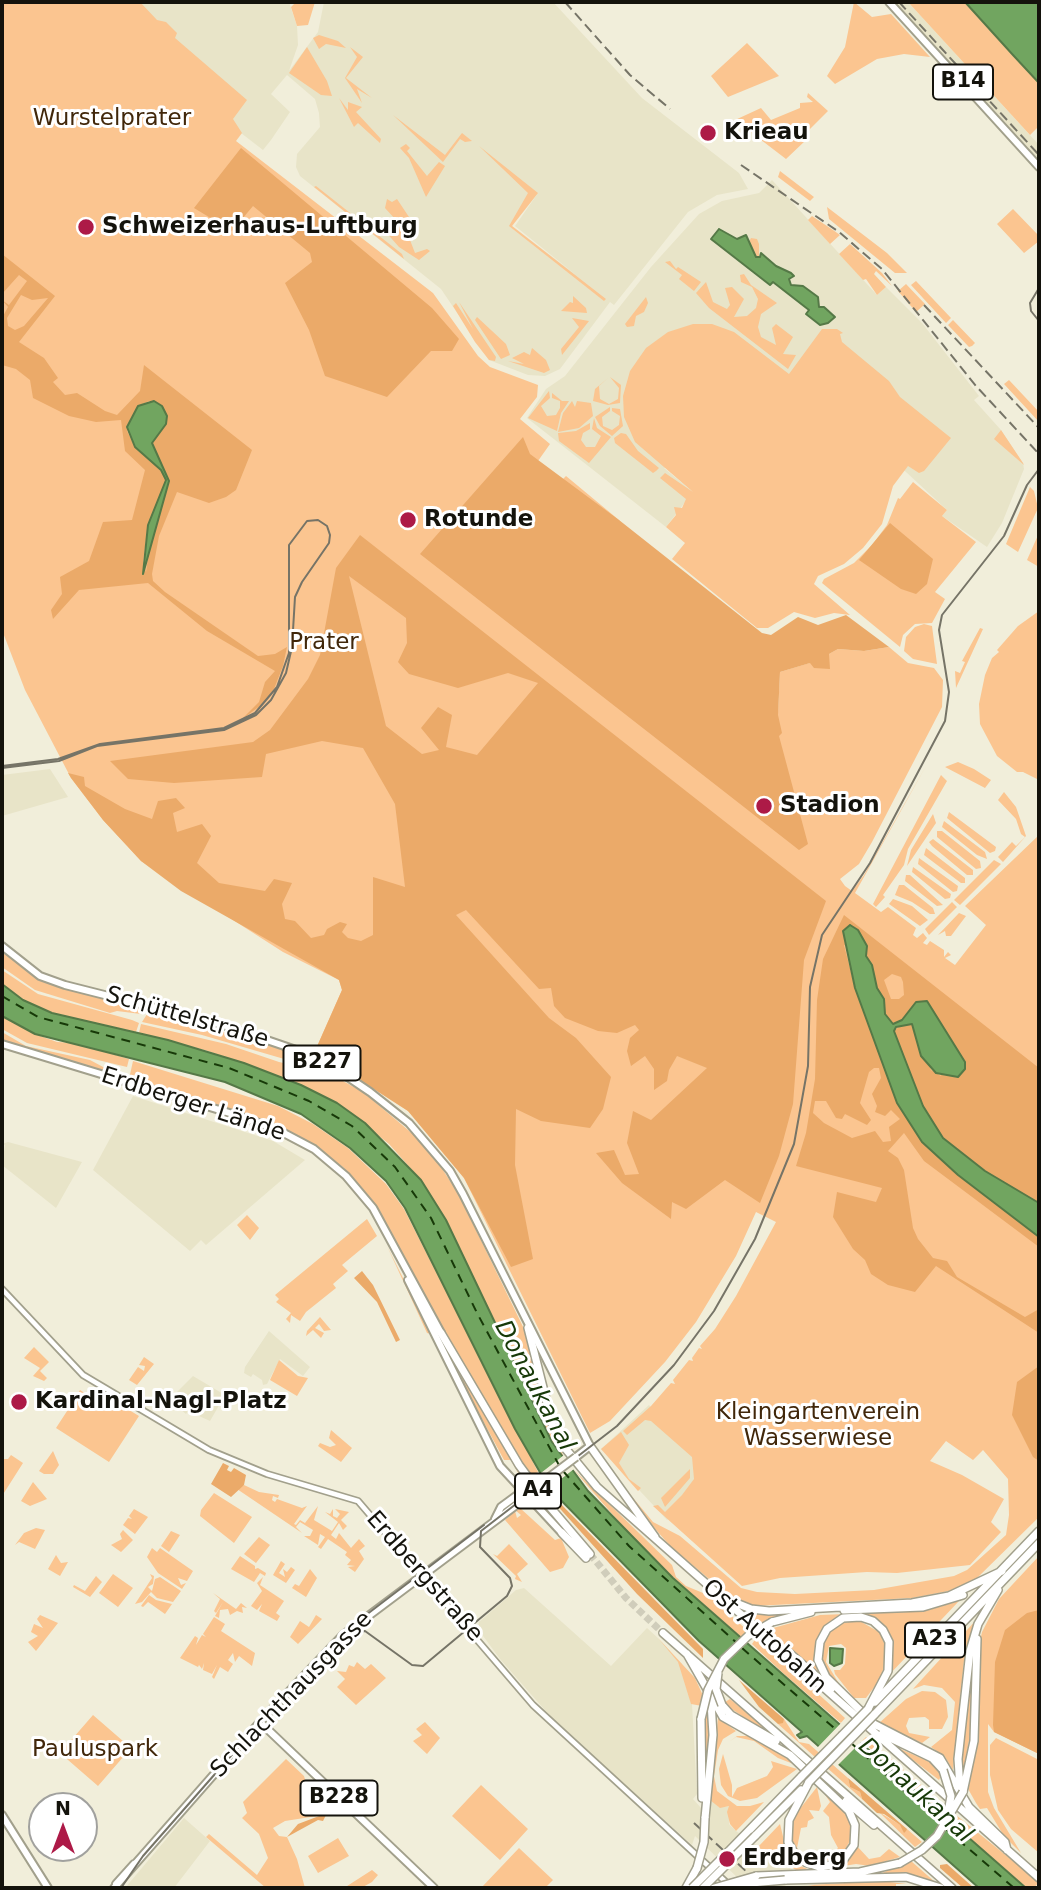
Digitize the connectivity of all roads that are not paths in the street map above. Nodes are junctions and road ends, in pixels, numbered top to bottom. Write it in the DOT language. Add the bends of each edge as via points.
graph roads {
  1 [pos="889,2"];
  2 [pos="1039,167"];
  3 [pos="2,946"];
  4 [pos="2,1044"];
  5 [pos="406,1272"];
  6 [pos="2,1289"];
  7 [pos="528,1328"];
  8 [pos="441,1333"];
  9 [pos="590,1446"];
  10 [pos="530,1492"];
  11 [pos="1039,1531"];
  12 [pos="562,1533"];
  13 [pos="1039,1543"];
  14 [pos="659,1544"];
  15 [pos="1002,1571"];
  16 [pos="422,1575"];
  17 [pos="1003,1581"];
  18 [pos="716,1594"];
  19 [pos="983,1618"];
  20 [pos="663,1633"];
  21 [pos="762,1635"];
  22 [pos="687,1654"];
  23 [pos="720,1666"];
  24 [pos="711,1702"];
  25 [pos="871,1712"];
  26 [pos="260,1722"];
  27 [pos="805,1779"];
  28 [pos="961,1794"];
  29 [pos="705,1804"];
  30 [pos="2,1815"];
  31 [pos="946,1825"];
  32 [pos="752,1834"];
  33 [pos="1007,1850"];
  34 [pos="1039,1878"];
  35 [pos="48,1888"];
  36 [pos="114,1888"];
  37 [pos="434,1888"];
  38 [pos="686,1888"];
  39 [pos="692,1888"];
  40 [pos="704,1888"];
  41 [pos="714,1888"];
  42 [pos="730,1888"];
  43 [pos="942,1888"];
  44 [pos="950,1888"];
  1 -- 2 [label="main road, B14"];
  3 -- 7 [label="main road, Schüttelstraße / B227" via="40,975 266,1039 335,1069 370,1092 409,1123 450,1171"];
  4 -- 5 [label="main road, Erdberger Lände" via="236,1115 302,1142 331,1162 363,1194"];
  5 -- 8 [label="main road, Erdberger Lände"];
  5 -- 10 [label="main road, Erdberger Lände" via="494,1456 503,1470"];
  6 -- 16 [label="street, Erdbergstraße" via="83,1375 209,1450 272,1476 358,1501"];
  7 -- 9 [label="main road, Schüttelstraße / B227"];
  7 -- 14 [label="highway, Ost Autobahn / A4" via="550,1418 565,1448 597,1488"];
  8 -- 12 [label="highway, A4" via="493,1423 588,1556"];
  9 -- 10 [label="main road, Schlachthausgasse, bridge"];
  9 -- 14 [label="highway"];
  10 -- 12 [label="main road, Erdberger Lände"];
  10 -- 16 [label="main road, Schlachthausgasse" via="520,1493 501,1507 495,1519"];
  11 -- 15 [label="highway, A23"];
  13 -- 17 [label="highway, A23"];
  14 -- 18 [label="highway, Ost Autobahn / A4"];
  15 -- 18 [label="highway" via="949,1596 912,1603 769,1611 751,1609"];
  15 -- 23 [label="highway, bridge" via="942,1604 808,1612 772,1622 741,1642"];
  15 -- 25 [label="highway, A23"];
  16 -- 26 [label="main road, Schlachthausgasse" via="343,1635"];
  16 -- 42 [label="street, Erdbergstraße" via="542,1714"];
  17 -- 19 [label="highway"];
  17 -- 25 [label="highway, A23"];
  18 -- 21 [label="highway, Ost Autobahn / A4"];
  19 -- 28 [label="highway" via="967,1669 957,1767"];
  19 -- 31 [label="highway, bridge" via="975,1653 974,1741 967,1779"];
  20 -- 22 [label="highway"];
  21 -- 31 [label="highway, bridge" via="770,1637 878,1732 932,1758 943,1770 951,1796"];
  21 -- 33 [label="highway, Ost Autobahn / A4"];
  22 -- 24 [label="highway"];
  22 -- 44 [label="highway"];
  23 -- 29 [label="highway, bridge" via="701,1719"];
  23 -- 44 [label="highway, bridge" via="716,1689 731,1715 793,1753"];
  24 -- 27 [label="highway" via="727,1721 797,1760 845,1805 854,1820 856,1837 849,1853 832,1865 805,1862 788,1842 789,1820"];
  24 -- 29 [label="highway" via="713,1735"];
  25 -- 27 [label="highway, A23, bridge"];
  25 -- 28 [label="highway" via="888,1671 889,1642 873,1621 843,1618 827,1629 820,1642 818,1660 826,1677 874,1724 940,1758"];
  26 -- 36 [label="main road, Schlachthausgasse"];
  26 -- 37 [label="main road, B228"];
  27 -- 32 [label="highway, A23"];
  28 -- 33 [label="highway" via="975,1815 1005,1842"];
  29 -- 38 [label="highway, bridge" via="700,1857"];
  30 -- 35 [label="main road"];
  31 -- 41 [label="highway, bridge" via="928,1845 900,1863 868,1871 750,1877"];
  32 -- 39 [label="highway, A23, bridge"];
  32 -- 40 [label="highway, A23, bridge"];
  33 -- 34 [label="highway, Ost Autobahn / A4"];
  42 -- 43 [label="highway, bridge" via="751,1882 906,1877"];
}
